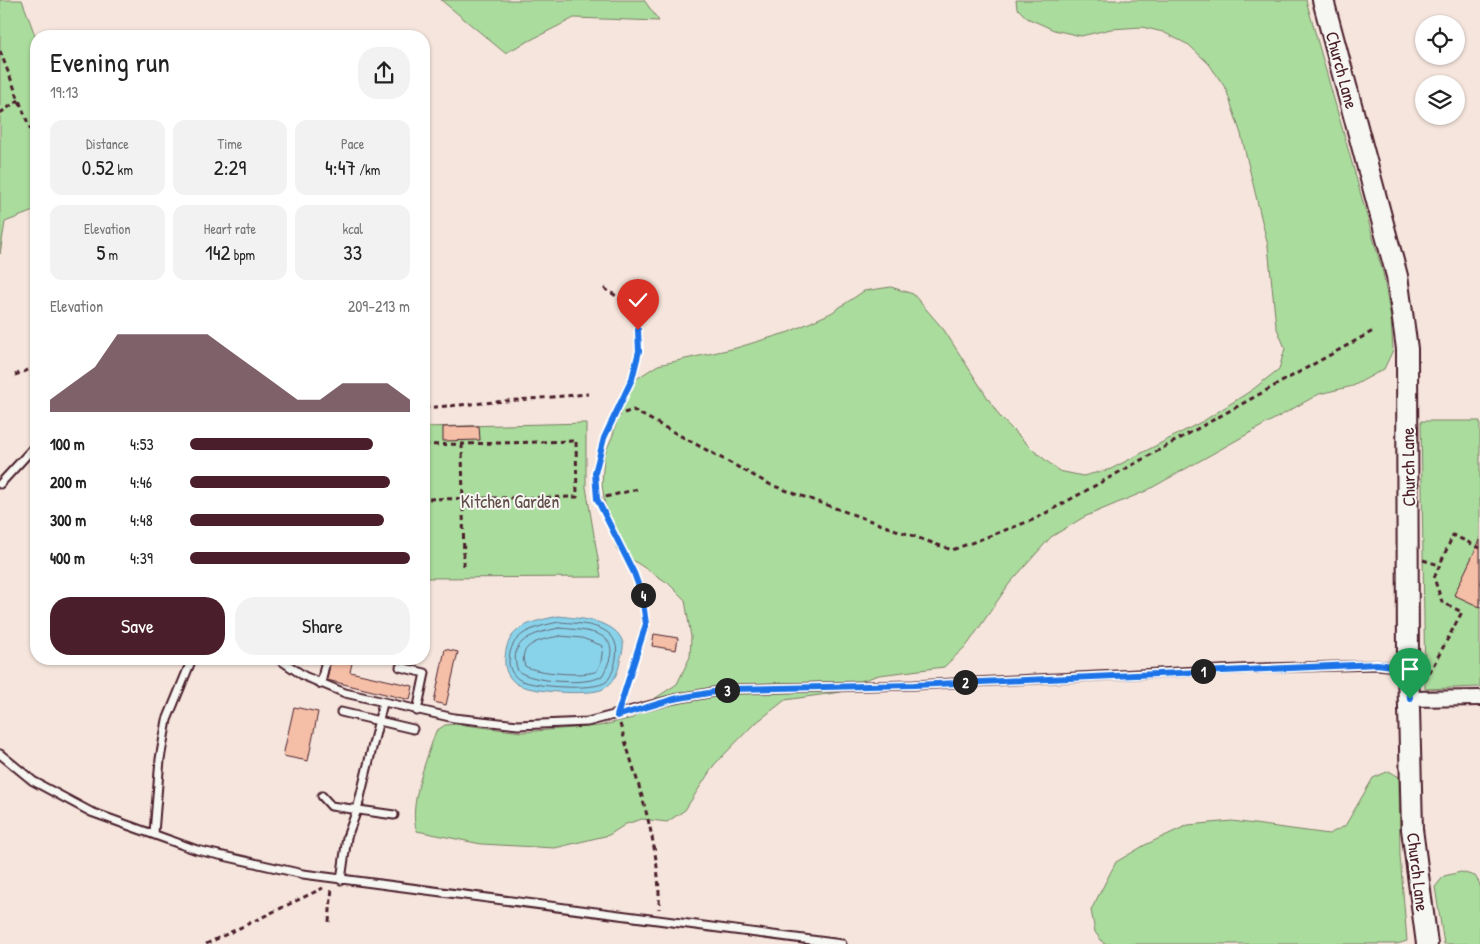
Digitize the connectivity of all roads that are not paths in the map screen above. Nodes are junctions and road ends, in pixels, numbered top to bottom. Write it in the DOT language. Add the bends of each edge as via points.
graph roads {
  1 [pos="1323,0"];
  2 [pos="30,452"];
  3 [pos="0,484"];
  4 [pos="190,665"];
  5 [pos="287,665"];
  6 [pos="325,665"];
  7 [pos="400,667"];
  8 [pos="1408,668"];
  9 [pos="321,684"];
  10 [pos="1480,698"];
  11 [pos="1410,699"];
  12 [pos="383,703"];
  13 [pos="417,711"];
  14 [pos="341,712"];
  15 [pos="379,721"];
  16 [pos="413,730"];
  17 [pos="0,754"];
  18 [pos="322,796"];
  19 [pos="357,810"];
  20 [pos="394,815"];
  21 [pos="154,834"];
  22 [pos="341,880"];
  23 [pos="842,944"];
  24 [pos="1427,944"];
  1 -- 8 [label="street, Church Lane" via="1397,276 1407,349"];
  2 -- 3 [label="lane"];
  4 -- 21 [label="lane" via="167,720"];
  5 -- 9 [label="lane"];
  6 -- 9 [label="lane"];
  7 -- 13 [label="lane" via="425,672"];
  8 -- 11 [label="street, Church Lane"];
  8 -- 13 [label="lane" via="1377,664 914,685 731,689 674,699 617,716 563,724 518,725"];
  9 -- 12 [label="lane"];
  10 -- 11 [label="street"];
  11 -- 24 [label="street, Church Lane" via="1412,829"];
  12 -- 13 [label="lane"];
  12 -- 15 [label="lane"];
  14 -- 15 [label="lane"];
  15 -- 16 [label="lane"];
  15 -- 19 [label="lane"];
  17 -- 21 [label="lane" via="17,770 66,800"];
  18 -- 19 [label="lane" via="331,806"];
  19 -- 20 [label="lane"];
  19 -- 22 [label="lane" via="347,837"];
  21 -- 22 [label="lane" via="197,850"];
  22 -- 23 [label="lane"];
}
